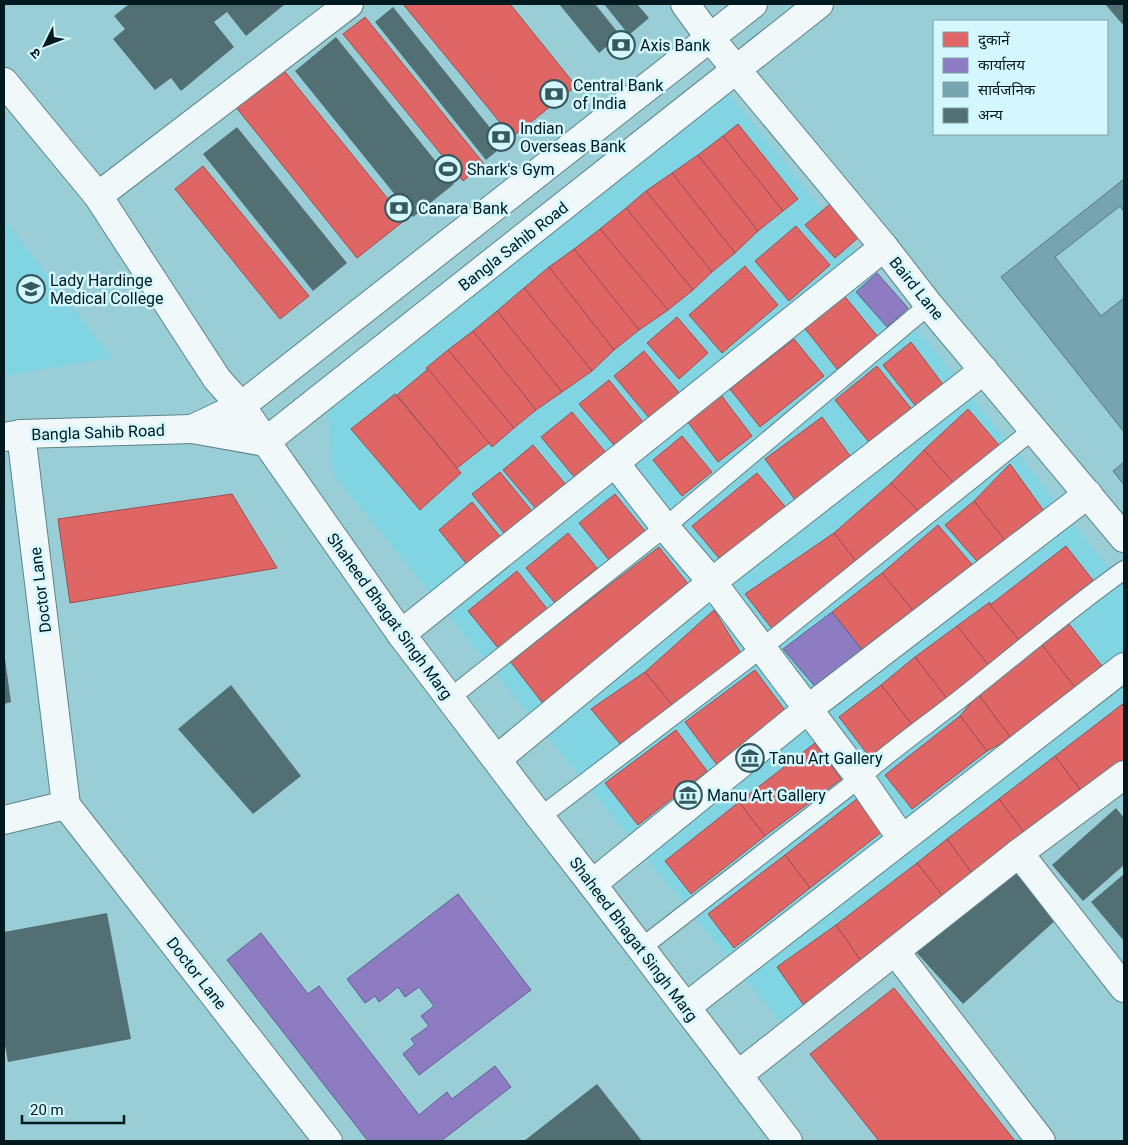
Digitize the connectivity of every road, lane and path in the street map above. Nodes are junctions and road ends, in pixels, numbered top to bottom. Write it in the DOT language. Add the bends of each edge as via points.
graph roads {
  1 [pos="348,4"];
  2 [pos="685,4"];
  3 [pos="753,4"];
  4 [pos="819,4"];
  5 [pos="710,38"];
  6 [pos="736,69"];
  7 [pos="4,82"];
  8 [pos="98,196"];
  9 [pos="884,247"];
  10 [pos="929,305"];
  11 [pos="984,370"];
  12 [pos="241,406"];
  13 [pos="192,429"];
  14 [pos="1034,429"];
  15 [pos="13,436"];
  16 [pos="266,442"];
  17 [pos="615,463"];
  18 [pos="1088,494"];
  19 [pos="665,526"];
  20 [pos="1124,538"];
  21 [pos="1124,570"];
  22 [pos="712,582"];
  23 [pos="401,634"];
  24 [pos="762,648"];
  25 [pos="1124,667"];
  26 [pos="450,698"];
  27 [pos="808,710"];
  28 [pos="497,759"];
  29 [pos="1124,775"];
  30 [pos="860,778"];
  31 [pos="66,805"];
  32 [pos="540,817"];
  33 [pos="4,820"];
  34 [pos="902,839"];
  35 [pos="1019,853"];
  36 [pos="592,884"];
  37 [pos="641,948"];
  38 [pos="895,951"];
  39 [pos="1124,988"];
  40 [pos="686,1007"];
  41 [pos="738,1075"];
  42 [pos="328,1141"];
  43 [pos="788,1141"];
  44 [pos="1041,1141"];
  1 -- 8 [label="street"];
  2 -- 5 [label="street, Baird Lane"];
  3 -- 5 [label="street, Bangla Sahib Road"];
  4 -- 6 [label="street, Bangla Sahib Road"];
  5 -- 6 [label="street, Baird Lane"];
  5 -- 12 [label="street, Bangla Sahib Road"];
  6 -- 9 [label="street, Baird Lane"];
  6 -- 16 [label="street, Bangla Sahib Road"];
  7 -- 8 [label="street, Shaheed Bhagat Singh Marg"];
  8 -- 12 [label="street, Shaheed Bhagat Singh Marg" via="217,379"];
  9 -- 10 [label="street, Baird Lane"];
  9 -- 17 [label="street"];
  10 -- 11 [label="street, Baird Lane"];
  10 -- 19 [label="lane"];
  11 -- 14 [label="street, Baird Lane"];
  11 -- 22 [label="street"];
  12 -- 13 [label="street, Bangla Sahib Road"];
  12 -- 16 [label="street, Shaheed Bhagat Singh Marg"];
  13 -- 15 [label="street, Bangla Sahib Road"];
  13 -- 16 [label="street, Bangla Sahib Road"];
  14 -- 18 [label="street, Baird Lane"];
  14 -- 24 [label="lane"];
  15 -- 31 [label="street, Doctor Lane"];
  16 -- 23 [label="street, Shaheed Bhagat Singh Marg"];
  17 -- 19 [label="street"];
  17 -- 23 [label="street"];
  18 -- 20 [label="street, Baird Lane"];
  18 -- 27 [label="street"];
  19 -- 22 [label="street"];
  19 -- 26 [label="lane"];
  21 -- 30 [label="lane"];
  22 -- 24 [label="street"];
  22 -- 28 [label="street"];
  23 -- 26 [label="street, Shaheed Bhagat Singh Marg"];
  24 -- 27 [label="street"];
  24 -- 32 [label="lane"];
  25 -- 34 [label="street"];
  26 -- 28 [label="street, Shaheed Bhagat Singh Marg"];
  27 -- 30 [label="street"];
  27 -- 36 [label="street"];
  28 -- 32 [label="street, Shaheed Bhagat Singh Marg"];
  29 -- 35 [label="street"];
  30 -- 34 [label="street"];
  30 -- 37 [label="lane"];
  31 -- 33 [label="street"];
  31 -- 42 [label="street, Doctor Lane"];
  32 -- 36 [label="street, Shaheed Bhagat Singh Marg"];
  34 -- 40 [label="street"];
  35 -- 38 [label="street"];
  35 -- 39 [label="street"];
  36 -- 37 [label="street, Shaheed Bhagat Singh Marg"];
  37 -- 40 [label="street, Shaheed Bhagat Singh Marg"];
  38 -- 41 [label="street"];
  38 -- 44 [label="street"];
  40 -- 41 [label="street, Shaheed Bhagat Singh Marg"];
  41 -- 43 [label="street, Shaheed Bhagat Singh Marg"];
}
